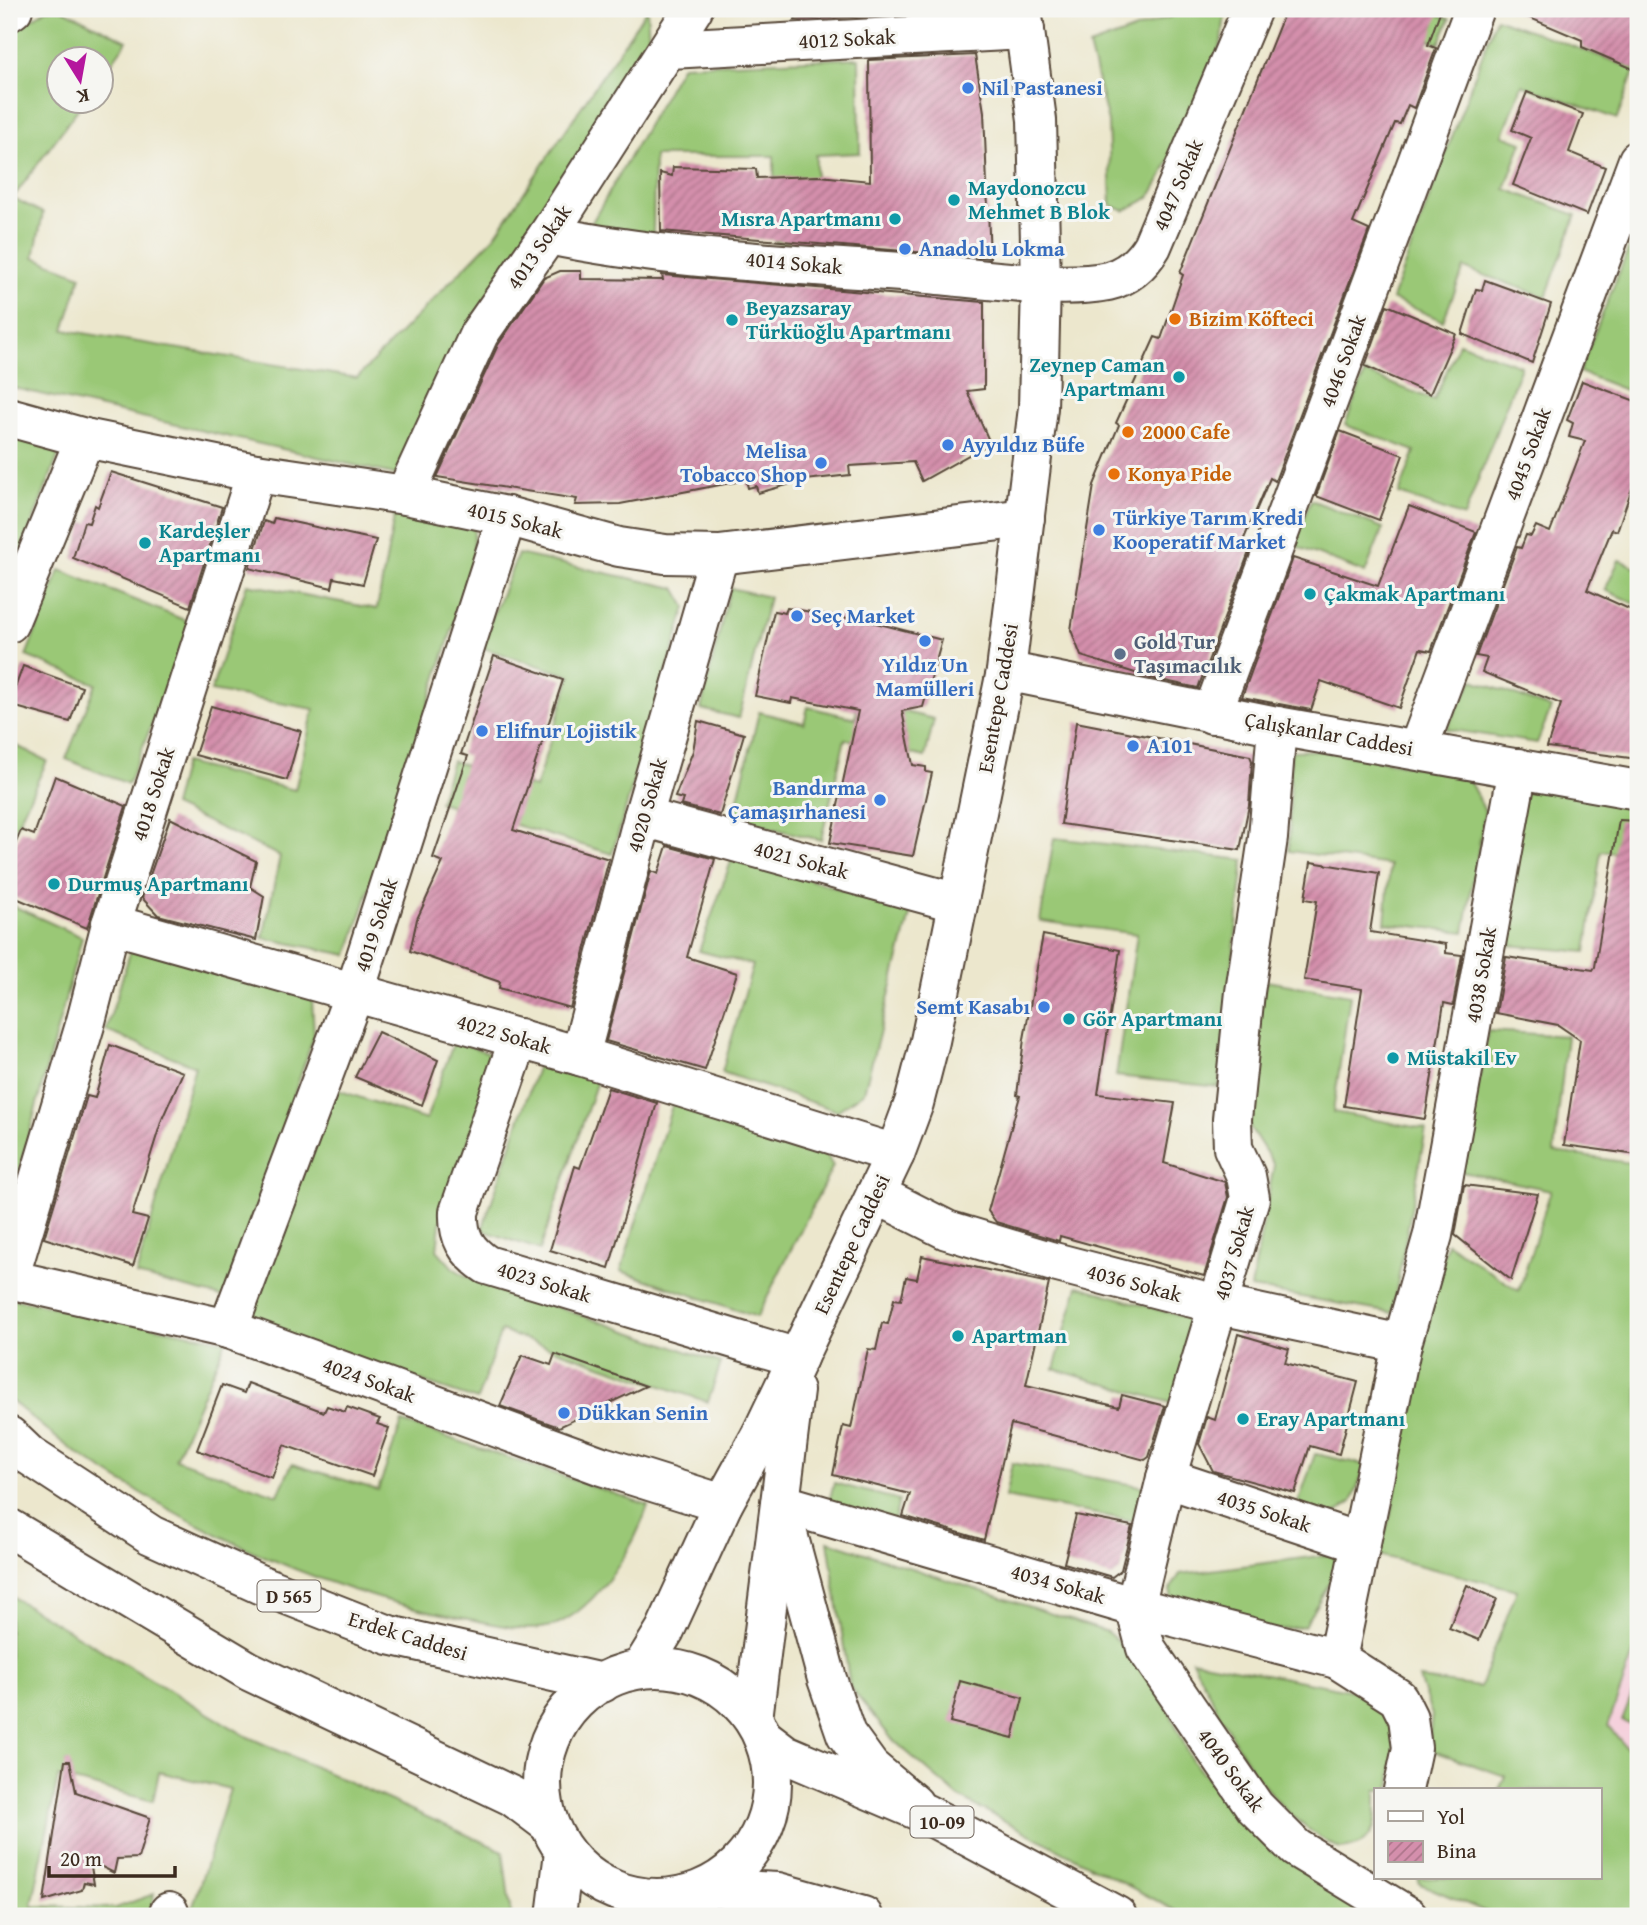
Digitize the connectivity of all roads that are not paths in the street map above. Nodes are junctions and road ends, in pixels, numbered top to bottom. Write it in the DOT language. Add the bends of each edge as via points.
graph roads {
  1 [pos="694,9"];
  2 [pos="1252,9"];
  3 [pos="1474,9"];
  4 [pos="1023,19"];
  5 [pos="670,48"];
  6 [pos="1638,160"];
  7 [pos="548,235"];
  8 [pos="1041,283"];
  9 [pos="9,417"];
  10 [pos="85,438"];
  11 [pos="256,473"];
  12 [pos="405,495"];
  13 [pos="507,516"];
  14 [pos="1025,518"];
  15 [pos="719,555"];
  16 [pos="9,623"];
  17 [pos="1011,671"];
  18 [pos="1212,714"];
  19 [pos="1277,726"];
  20 [pos="1418,749"];
  21 [pos="1518,768"];
  22 [pos="1638,790"];
  23 [pos="643,817"];
  24 [pos="958,903"];
  25 [pos="111,923"];
  26 [pos="355,991"];
  27 [pos="519,1038"];
  28 [pos="580,1056"];
  29 [pos="895,1154"];
  30 [pos="876,1194"];
  31 [pos="9,1279"];
  32 [pos="1220,1306"];
  33 [pos="228,1329"];
  34 [pos="1402,1344"];
  35 [pos="798,1358"];
  36 [pos="9,1436"];
  37 [pos="1166,1479"];
  38 [pos="780,1503"];
  39 [pos="723,1504"];
  40 [pos="9,1528"];
  41 [pos="1361,1543"];
  42 [pos="1135,1607"];
  43 [pos="1337,1659"];
  44 [pos="641,1669"];
  45 [pos="602,1683"];
  46 [pos="758,1728"];
  47 [pos="1403,1788"];
  48 [pos="926,1814"];
  49 [pos="556,1838"];
  50 [pos="1395,1880"];
  51 [pos="681,1901"];
  52 [pos="556,1916"];
  53 [pos="863,1916"];
  54 [pos="1117,1916"];
  55 [pos="1409,1916"];
  1 -- 5 [label="main road, 4013 Sokak"];
  2 -- 8 [label="main road, 4047 Sokak" via="1146,257 1135,268 1107,281"];
  3 -- 18 [label="main road, 4046 Sokak"];
  4 -- 5 [label="main road, 4012 Sokak"];
  4 -- 8 [label="main road, Esentepe Caddesi" via="1037,120"];
  5 -- 7 [label="main road, 4013 Sokak"];
  6 -- 20 [label="main road, 4045 Sokak"];
  7 -- 8 [label="main road, 4014 Sokak" via="669,254"];
  7 -- 12 [label="main road, 4013 Sokak" via="480,334"];
  8 -- 14 [label="main road, Esentepe Caddesi" via="1038,408"];
  9 -- 10 [label="main road, 4015 Sokak"];
  10 -- 11 [label="main road, 4015 Sokak"];
  10 -- 16 [label="main road"];
  11 -- 12 [label="main road, 4015 Sokak"];
  11 -- 25 [label="main road, 4018 Sokak"];
  12 -- 13 [label="main road, 4015 Sokak"];
  13 -- 15 [label="main road, 4015 Sokak" via="620,547"];
  13 -- 26 [label="main road, 4019 Sokak"];
  14 -- 15 [label="main road, 4015 Sokak"];
  14 -- 17 [label="main road, Esentepe Caddesi"];
  15 -- 23 [label="main road, 4020 Sokak"];
  17 -- 18 [label="main road, Çalışkanlar Caddesi"];
  17 -- 24 [label="main road, Esentepe Caddesi"];
  18 -- 19 [label="main road, Çalışkanlar Caddesi"];
  19 -- 20 [label="main road, Çalışkanlar Caddesi"];
  19 -- 32 [label="main road, 4037 Sokak" via="1268,838 1231,1119 1233,1148 1250,1198"];
  20 -- 21 [label="main road, Çalışkanlar Caddesi"];
  21 -- 22 [label="main road, Çalışkanlar Caddesi"];
  21 -- 34 [label="main road, 4038 Sokak" via="1433,1235"];
  23 -- 24 [label="main road, 4021 Sokak"];
  23 -- 28 [label="main road, 4020 Sokak"];
  24 -- 29 [label="main road, Esentepe Caddesi" via="930,1041"];
  25 -- 26 [label="main road, 4022 Sokak"];
  25 -- 31 [label="main road, 4018 Sokak"];
  26 -- 27 [label="main road, 4022 Sokak"];
  26 -- 33 [label="main road, 4019 Sokak"];
  27 -- 28 [label="main road, 4022 Sokak"];
  27 -- 35 [label="main road, 4023 Sokak" via="459,1212 458,1228 473,1256 486,1265"];
  28 -- 29 [label="main road, 4022 Sokak"];
  29 -- 30 [label="main road, Esentepe Caddesi"];
  30 -- 32 [label="main road, 4036 Sokak" via="947,1230"];
  30 -- 35 [label="main road, Esentepe Caddesi"];
  31 -- 33 [label="main road, 4024 Sokak"];
  32 -- 34 [label="main road, 4036 Sokak"];
  32 -- 37 [label="main road, 4037 Sokak"];
  33 -- 39 [label="main road, 4024 Sokak" via="602,1466"];
  34 -- 41 [label="main road, 4038 Sokak"];
  35 -- 38 [label="main road, Esentepe Caddesi"];
  35 -- 39 [label="main road, Esentepe Caddesi"];
  36 -- 45 [label="main road, Erdek Caddesi / D 565" via="30,1456 150,1535 259,1584 389,1635"];
  37 -- 41 [label="main road, 4035 Sokak"];
  37 -- 42 [label="main road, 4037 Sokak"];
  38 -- 42 [label="main road, 4034 Sokak"];
  38 -- 46 [label="main road, Esentepe Caddesi"];
  38 -- 48 [label="main road" via="846,1734 870,1767"];
  39 -- 44 [label="main road, Esentepe Caddesi" via="666,1629"];
  40 -- 49 [label="main road" via="249,1671 512,1796"];
  41 -- 43 [label="main road, 4038 Sokak"];
  42 -- 43 [label="main road, 4034 Sokak"];
  42 -- 55 [label="main road, 4040 Sokak" via="1146,1648 1255,1807 1296,1848"];
  43 -- 47 [label="main road" via="1398,1698 1408,1718 1412,1748"];
  44 -- 45 [label="main road"];
  44 -- 46 [label="main road" via="692,1674 715,1684 736,1699"];
  45 -- 49 [label="main road" via="561,1719 549,1744 542,1784"];
  46 -- 48 [label="main road, 10-09" via="785,1754"];
  46 -- 51 [label="main road, Esentepe Caddesi" via="772,1766 772,1796 765,1825 751,1851 731,1872"];
  48 -- 54 [label="main road, 10-09"];
  49 -- 51 [label="main road" via="586,1874 613,1890"];
  49 -- 52 [label="main road"];
  50 -- 55 [label="main road, 4040 Sokak"];
  51 -- 53 [label="main road" via="778,1892"];
}
